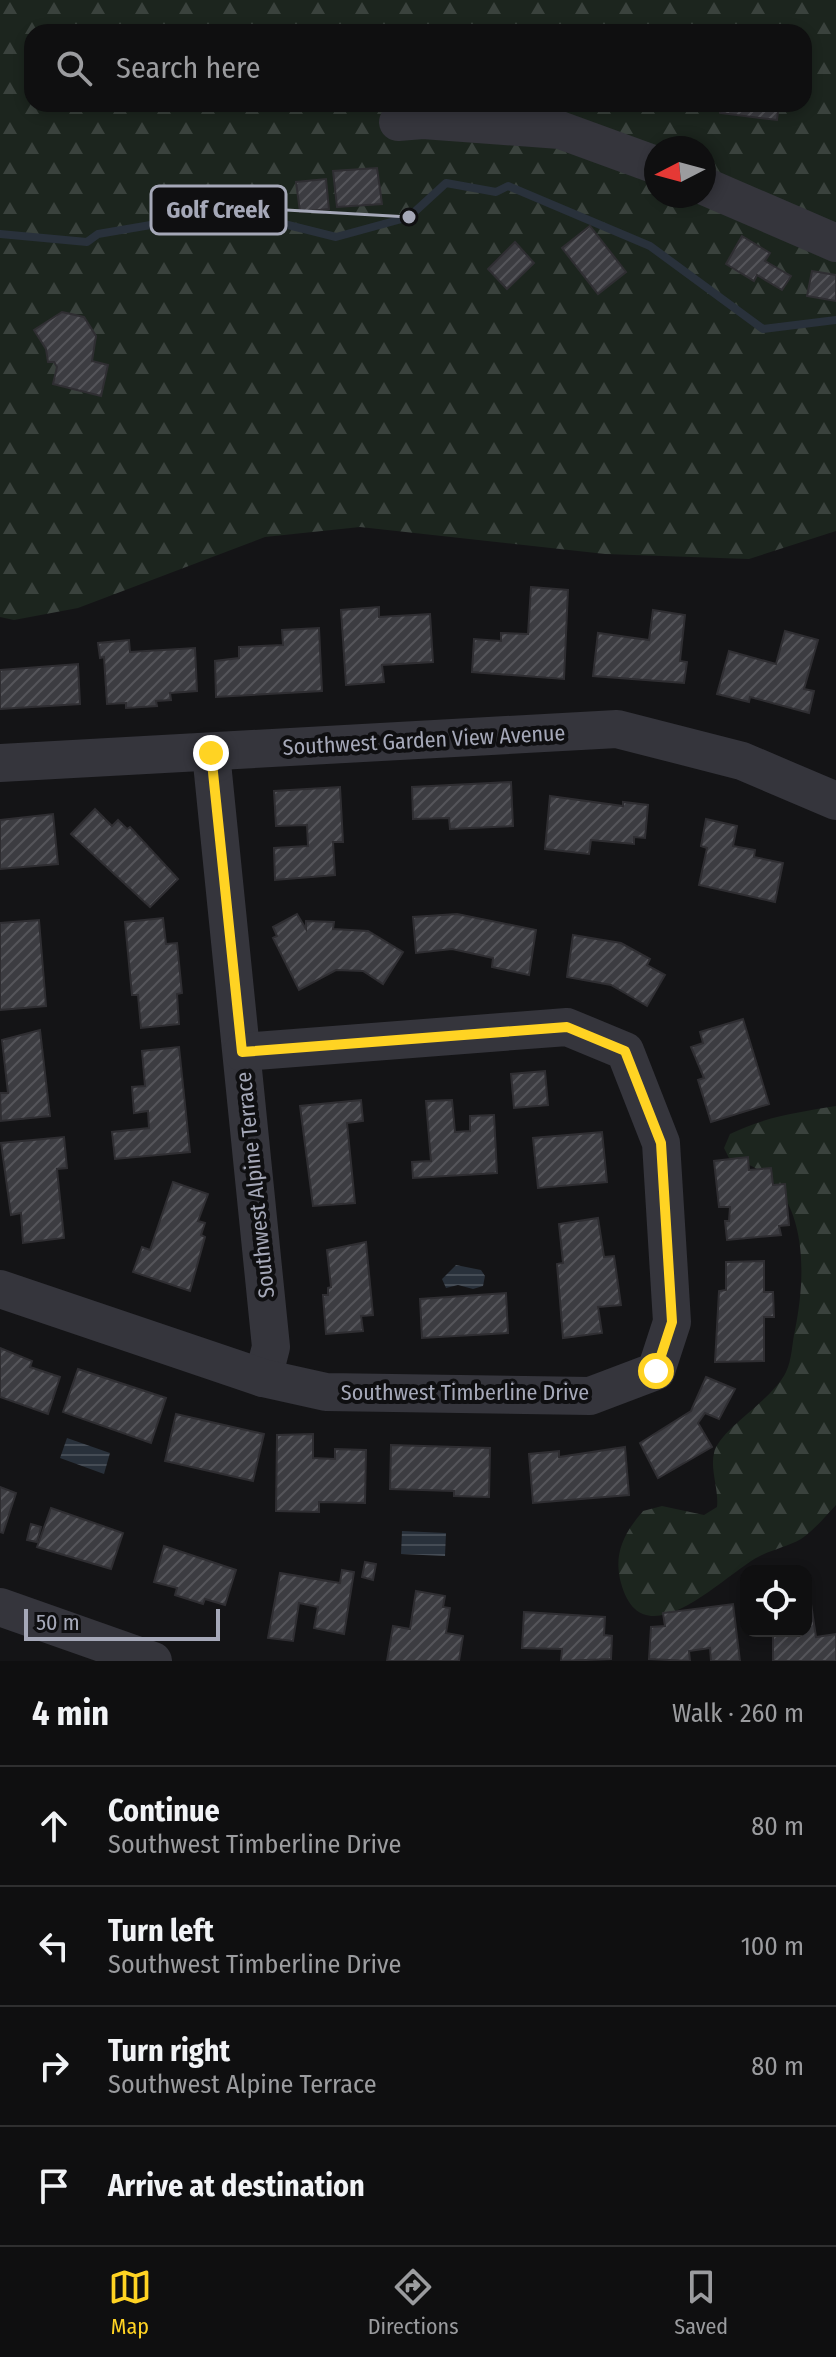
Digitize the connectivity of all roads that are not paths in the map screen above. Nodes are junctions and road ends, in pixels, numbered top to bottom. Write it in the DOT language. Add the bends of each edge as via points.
graph roads {
  1 [pos="398,122"];
  2 [pos="644,161"];
  3 [pos="716,191"];
  4 [pos="836,243"];
  5 [pos="211,753"];
  6 [pos="0,763"];
  7 [pos="836,801"];
  8 [pos="242,1052"];
  9 [pos="0,1289"];
  10 [pos="263,1378"];
  11 [pos="0,1607"];
  12 [pos="150,1661"];
  1 -- 2 [label="street" via="560,130"];
  3 -- 4 [label="street"];
  5 -- 6 [label="street, Southwest Garden View Avenue"];
  5 -- 7 [label="street, Southwest Garden View Avenue" via="617,729 742,761"];
  5 -- 8 [label="street, Southwest Alpine Terrace"];
  8 -- 10 [label="street, Southwest Alpine Terrace" via="271,1347"];
  8 -- 10 [label="street, Southwest Timberline Drive" via="567,1027 625,1051 661,1143 663,1173 672,1322 656,1371 590,1396 326,1392"];
  9 -- 10 [label="street, Southwest Timberline Drive"];
  11 -- 12 [label="street"];
}
